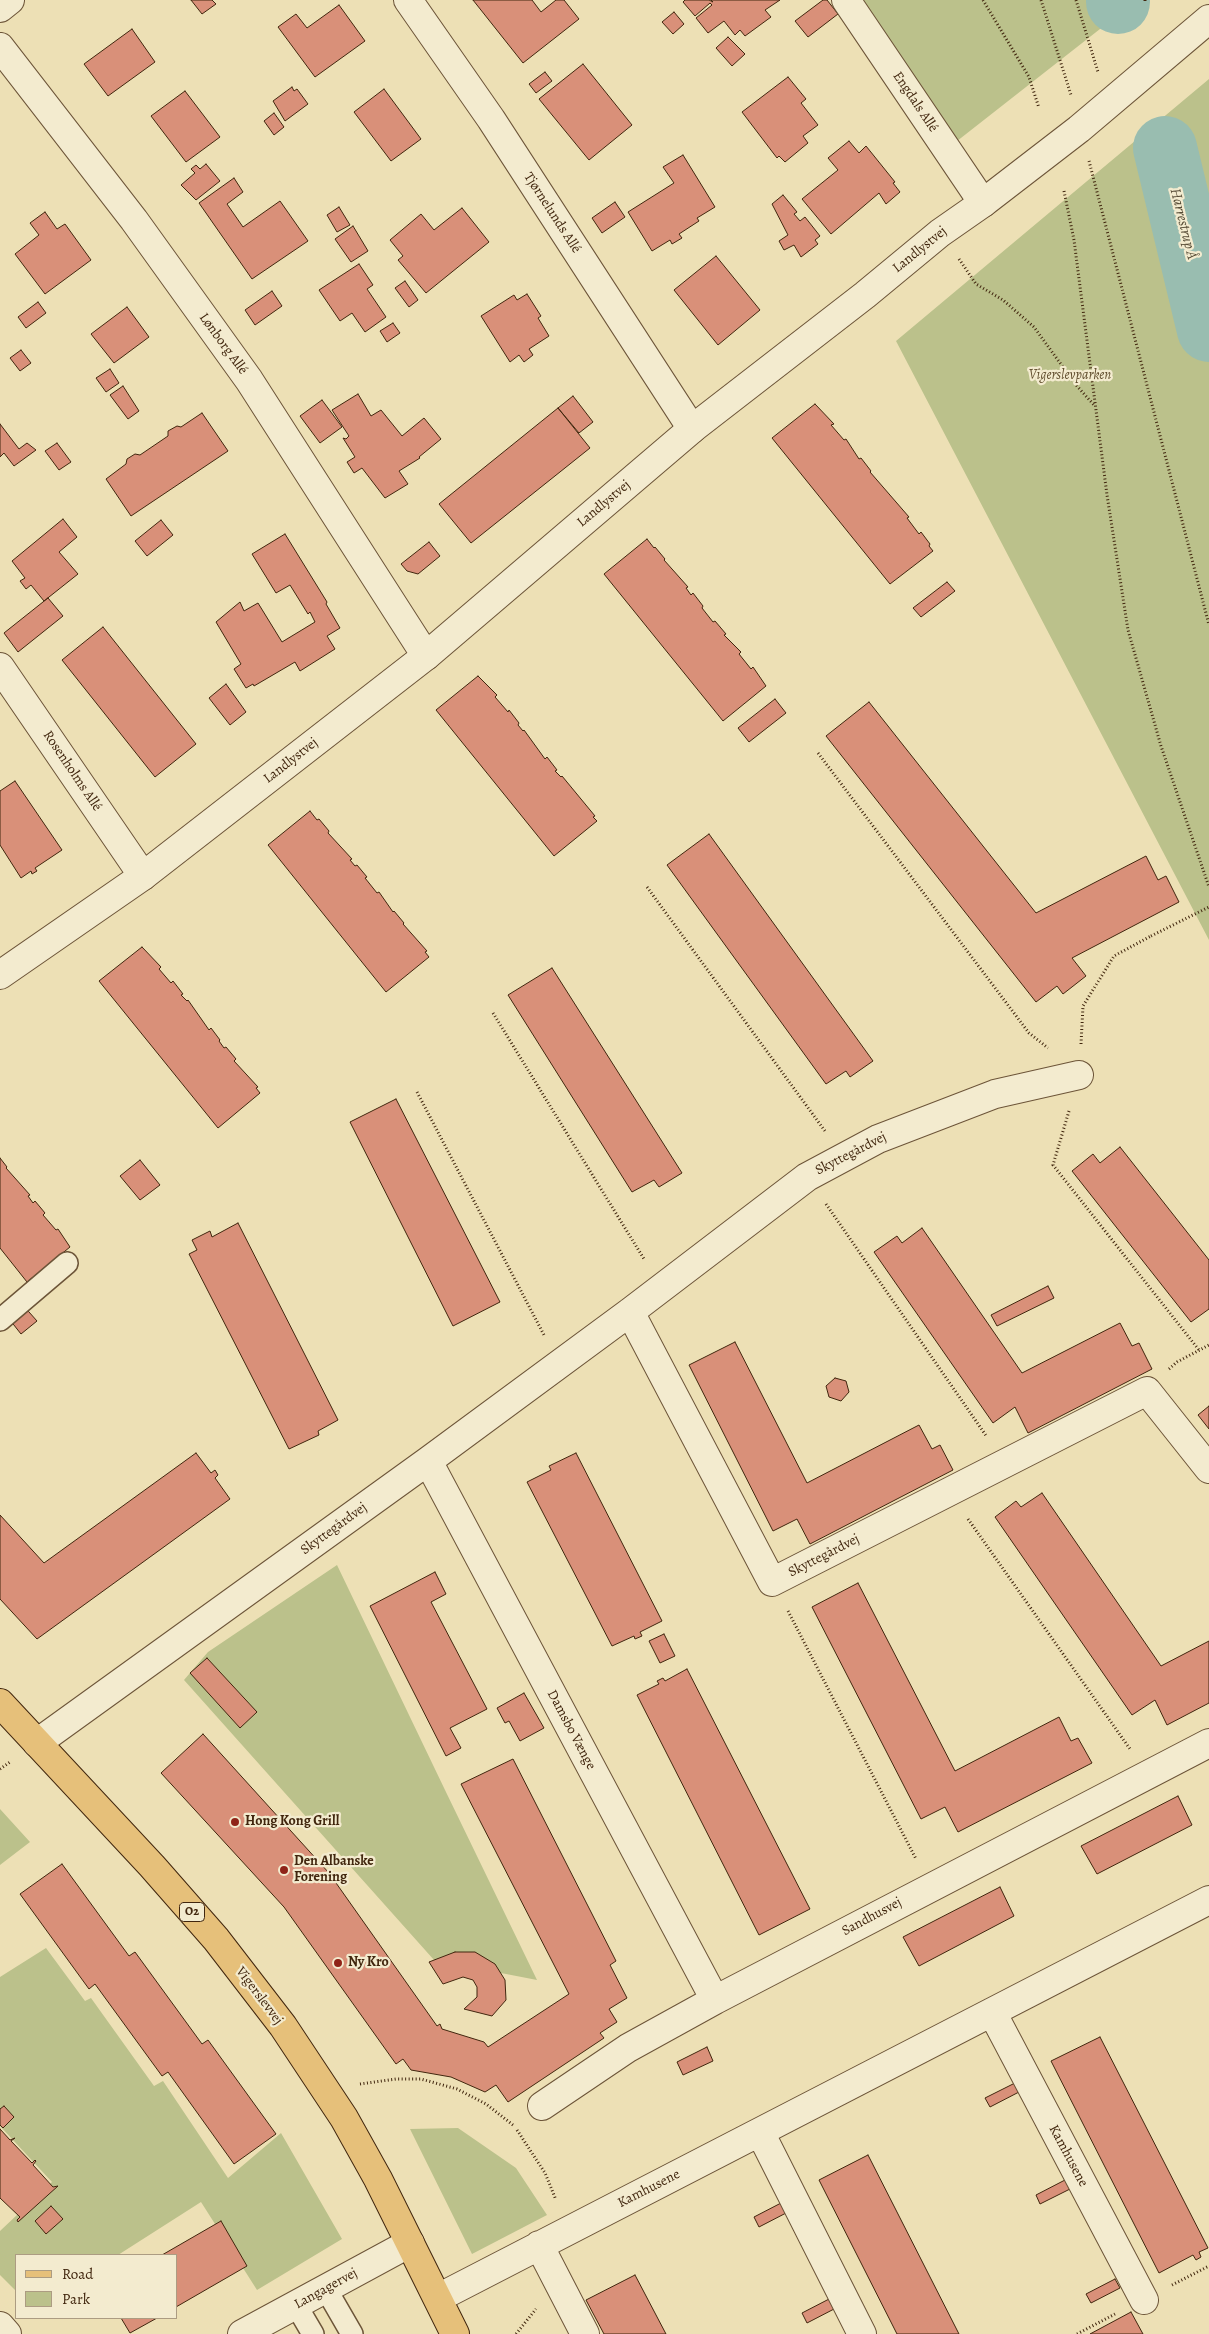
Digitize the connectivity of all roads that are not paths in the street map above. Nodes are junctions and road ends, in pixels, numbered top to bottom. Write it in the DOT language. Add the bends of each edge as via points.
graph roads {
  1 [pos="10,0"];
  2 [pos="408,0"];
  3 [pos="846,0"];
  4 [pos="0,8"];
  5 [pos="1207,26"];
  6 [pos="0,47"];
  7 [pos="983,203"];
  8 [pos="692,429"];
  9 [pos="426,656"];
  10 [pos="0,667"];
  11 [pos="144,876"];
  12 [pos="0,975"];
  13 [pos="1079,1074"];
  14 [pos="67,1263"];
  15 [pos="630,1312"];
  16 [pos="0,1320"];
  17 [pos="428,1461"];
  18 [pos="1209,1469"];
  19 [pos="0,1703"];
  20 [pos="1209,1742"];
  21 [pos="37,1743"];
  22 [pos="1209,1900"];
  23 [pos="715,2000"];
  24 [pos="992,2012"];
  25 [pos="542,2106"];
  26 [pos="760,2132"];
  27 [pos="550,2240"];
  28 [pos="410,2243"];
  29 [pos="326,2289"];
  30 [pos="438,2298"];
  31 [pos="1144,2300"];
  32 [pos="296,2305"];
  33 [pos="0,2326"];
  34 [pos="7,2334"];
  35 [pos="242,2334"];
  36 [pos="313,2334"];
  37 [pos="352,2334"];
  38 [pos="455,2334"];
  39 [pos="585,2334"];
  40 [pos="862,2334"];
  1 -- 4 [label="street"];
  2 -- 8 [label="street, Tjørnelunds Allé" via="491,119"];
  3 -- 7 [label="street, Engdals Allé"];
  5 -- 7 [label="street, Landlystvej"];
  6 -- 9 [label="street, Lønborg Allé" via="134,220 249,380"];
  7 -- 8 [label="street, Landlystvej" via="940,233"];
  8 -- 9 [label="street, Landlystvej"];
  9 -- 11 [label="street, Landlystvej"];
  10 -- 11 [label="street, Rosenholms Allé"];
  11 -- 12 [label="street, Landlystvej"];
  13 -- 15 [label="street, Skyttegårdvej" via="995,1094 878,1139 843,1156 807,1177"];
  14 -- 16 [label="lane"];
  15 -- 17 [label="street, Skyttegårdvej"];
  15 -- 18 [label="street, Skyttegårdvej" via="772,1582 1147,1392"];
  17 -- 21 [label="street, Skyttegårdvej"];
  17 -- 23 [label="street, Damsbo Vænge"];
  19 -- 21 [label="main road, Vigerslevvej / O2"];
  20 -- 23 [label="street, Sandhusvej"];
  21 -- 28 [label="main road, Vigerslevvej / O2" via="216,1939 283,2026 329,2095 378,2179"];
  22 -- 24 [label="street, Kamhusene"];
  23 -- 25 [label="street, Sandhusvej" via="628,2048"];
  24 -- 26 [label="street, Kamhusene"];
  24 -- 31 [label="street, Kamhusene"];
  26 -- 27 [label="street, Kamhusene"];
  26 -- 40 [label="street"];
  27 -- 30 [label="street, Kamhusene"];
  27 -- 39 [label="street" via="552,2271"];
  28 -- 29 [label="street, Langagervej"];
  28 -- 30 [label="main road, Vigerslevvej / O2"];
  29 -- 32 [label="street, Langagervej"];
  29 -- 37 [label="lane"];
  30 -- 38 [label="main road, Vigerslevvej / O2"];
  32 -- 35 [label="street, Langagervej"];
  32 -- 36 [label="lane"];
  33 -- 34 [label="street"];
}
